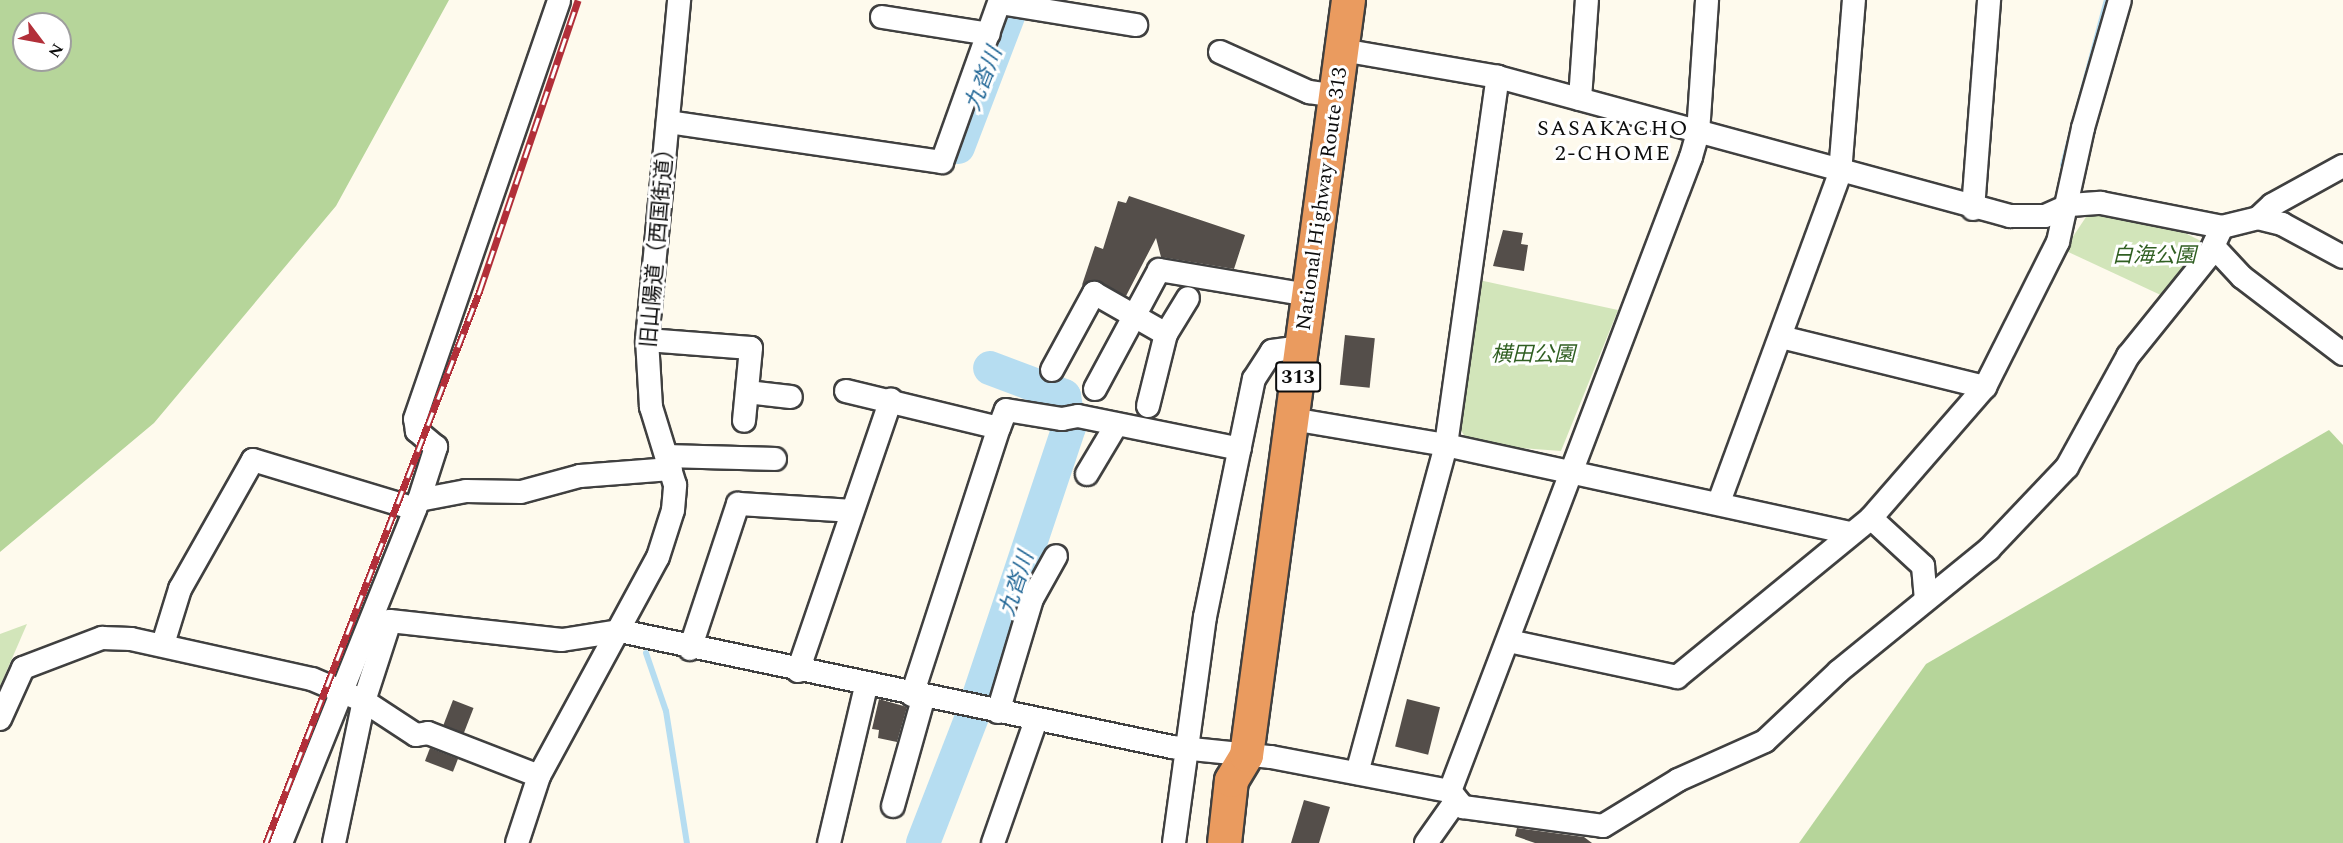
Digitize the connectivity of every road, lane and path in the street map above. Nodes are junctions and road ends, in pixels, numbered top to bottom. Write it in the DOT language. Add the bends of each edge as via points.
graph roads {
  1 [pos="560,0"];
  2 [pos="679,0"];
  3 [pos="1348,0"];
  4 [pos="1587,0"];
  5 [pos="1707,0"];
  6 [pos="1854,0"];
  7 [pos="1989,0"];
  8 [pos="2120,0"];
  9 [pos="1000,2"];
  10 [pos="882,17"];
  11 [pos="1136,25"];
  12 [pos="988,34"];
  13 [pos="1342,51"];
  14 [pos="1220,52"];
  15 [pos="1498,77"];
  16 [pos="1336,96"];
  17 [pos="1580,99"];
  18 [pos="668,122"];
  19 [pos="1698,133"];
  20 [pos="2343,166"];
  21 [pos="1840,173"];
  22 [pos="2070,205"];
  23 [pos="1973,209"];
  24 [pos="2258,218"];
  25 [pos="2218,237"];
  26 [pos="2343,257"];
  27 [pos="1308,295"];
  28 [pos="1188,298"];
  29 [pos="1134,313"];
  30 [pos="1166,334"];
  31 [pos="1781,337"];
  32 [pos="647,340"];
  33 [pos="1302,347"];
  34 [pos="2343,354"];
  35 [pos="1052,370"];
  36 [pos="1985,387"];
  37 [pos="1095,389"];
  38 [pos="846,391"];
  39 [pos="747,392"];
  40 [pos="791,397"];
  41 [pos="891,400"];
  42 [pos="1148,406"];
  43 [pos="1292,419"];
  44 [pos="744,421"];
  45 [pos="1115,427"];
  46 [pos="999,428"];
  47 [pos="1446,445"];
  48 [pos="1240,449"];
  49 [pos="774,459"];
  50 [pos="669,463"];
  51 [pos="1571,473"];
  52 [pos="1087,474"];
  53 [pos="1719,502"];
  54 [pos="417,504"];
  55 [pos="851,511"];
  56 [pos="1871,518"];
  57 [pos="1851,533"];
  58 [pos="1056,556"];
  59 [pos="1926,599"];
  60 [pos="620,631"];
  61 [pos="1509,641"];
  62 [pos="163,644"];
  63 [pos="690,649"];
  64 [pos="798,671"];
  65 [pos="866,687"];
  66 [pos="342,690"];
  67 [pos="918,696"];
  68 [pos="364,701"];
  69 [pos="982,709"];
  70 [pos="0,719"];
  71 [pos="1036,720"];
  72 [pos="1183,748"];
  73 [pos="1246,755"];
  74 [pos="1357,773"];
  75 [pos="539,776"];
  76 [pos="1453,796"];
  77 [pos="893,806"];
  78 [pos="1600,835"];
  79 [pos="281,843"];
  80 [pos="334,843"];
  81 [pos="517,843"];
  82 [pos="829,843"];
  83 [pos="993,843"];
  84 [pos="1174,843"];
  85 [pos="1224,843"];
  86 [pos="1245,843"];
  87 [pos="1426,843"];
  1 -- 54 [label="street" via="415,419 417,431 436,447"];
  2 -- 18 [label="street, 旧山陽道（西国街道）"];
  3 -- 13 [label="highway, National Highway Route 313 / 313"];
  4 -- 17 [label="street"];
  5 -- 19 [label="street"];
  6 -- 21 [label="street"];
  7 -- 23 [label="street"];
  8 -- 22 [label="street" via="2083,128"];
  9 -- 11 [label="street"];
  9 -- 12 [label="street"];
  10 -- 12 [label="street"];
  12 -- 18 [label="street" via="942,162"];
  13 -- 15 [label="street"];
  13 -- 16 [label="highway, National Highway Route 313 / 313"];
  14 -- 16 [label="street" via="1309,92"];
  15 -- 17 [label="street"];
  15 -- 47 [label="street"];
  16 -- 27 [label="highway, National Highway Route 313 / 313"];
  17 -- 19 [label="street"];
  18 -- 32 [label="street, 旧山陽道（西国街道）"];
  19 -- 21 [label="street"];
  19 -- 51 [label="street"];
  20 -- 24 [label="street" via="2272,205"];
  21 -- 23 [label="street"];
  21 -- 31 [label="street"];
  22 -- 23 [label="street" via="2045,216"];
  22 -- 25 [label="street" via="2101,203"];
  22 -- 36 [label="street" via="2058,242"];
  24 -- 25 [label="street"];
  24 -- 26 [label="street" via="2282,224"];
  25 -- 34 [label="street" via="2242,277"];
  25 -- 59 [label="street" via="2128,356 2067,467 1989,549"];
  27 -- 29 [label="street" via="1159,270"];
  27 -- 33 [label="highway, National Highway Route 313 / 313"];
  28 -- 30 [label="street"];
  29 -- 30 [label="street"];
  29 -- 35 [label="street" via="1094,293"];
  29 -- 37 [label="street"];
  30 -- 42 [label="street"];
  31 -- 36 [label="street"];
  31 -- 53 [label="street"];
  32 -- 39 [label="street" via="751,348"];
  32 -- 50 [label="street, 旧山陽道（西国街道）" via="651,407"];
  33 -- 43 [label="highway, National Highway Route 313 / 313"];
  33 -- 48 [label="street" via="1272,351 1257,370"];
  36 -- 56 [label="street"];
  38 -- 41 [label="street"];
  39 -- 40 [label="street"];
  39 -- 44 [label="street"];
  41 -- 46 [label="street"];
  41 -- 55 [label="street"];
  43 -- 47 [label="street"];
  43 -- 73 [label="highway, National Highway Route 313 / 313"];
  45 -- 46 [label="street" via="1006,410"];
  45 -- 48 [label="street" via="1133,425"];
  45 -- 52 [label="street"];
  46 -- 67 [label="street"];
  47 -- 51 [label="street"];
  47 -- 74 [label="street"];
  48 -- 72 [label="street"];
  49 -- 50 [label="street"];
  50 -- 54 [label="street" via="580,476 521,492 466,491"];
  50 -- 60 [label="street, 旧山陽道（西国街道）" via="675,495 667,533"];
  51 -- 53 [label="street"];
  51 -- 61 [label="street"];
  53 -- 57 [label="street"];
  54 -- 62 [label="street" via="253,460 180,589"];
  54 -- 66 [label="street"];
  55 -- 63 [label="street" via="738,504"];
  55 -- 64 [label="street"];
  56 -- 57 [label="street"];
  56 -- 59 [label="street" via="1923,566"];
  57 -- 61 [label="street" via="1677,677"];
  58 -- 69 [label="street"];
  59 -- 78 [label="street" via="1765,741 1678,780"];
  60 -- 63 [label="street"];
  60 -- 68 [label="street" via="562,640 390,621"];
  60 -- 75 [label="street, 旧山陽道（西国街道）"];
  61 -- 76 [label="street"];
  62 -- 66 [label="street"];
  62 -- 70 [label="street" via="102,638 30,664 16,675"];
  63 -- 64 [label="street"];
  64 -- 65 [label="street"];
  65 -- 67 [label="street"];
  65 -- 82 [label="street"];
  66 -- 68 [label="street"];
  66 -- 79 [label="street"];
  67 -- 69 [label="street"];
  67 -- 77 [label="street"];
  68 -- 75 [label="street" via="410,732 429,733"];
  68 -- 80 [label="street"];
  69 -- 71 [label="street"];
  71 -- 72 [label="street"];
  71 -- 83 [label="street"];
  72 -- 73 [label="street"];
  72 -- 84 [label="street"];
  73 -- 74 [label="street"];
  73 -- 85 [label="highway, National Highway Route 313 / 313" via="1231,780"];
  73 -- 86 [label="highway, National Highway Route 313 / 313" via="1254,778"];
  74 -- 76 [label="street"];
  75 -- 81 [label="street, 旧山陽道（西国街道）"];
  76 -- 78 [label="street"];
  76 -- 87 [label="street"];
}
